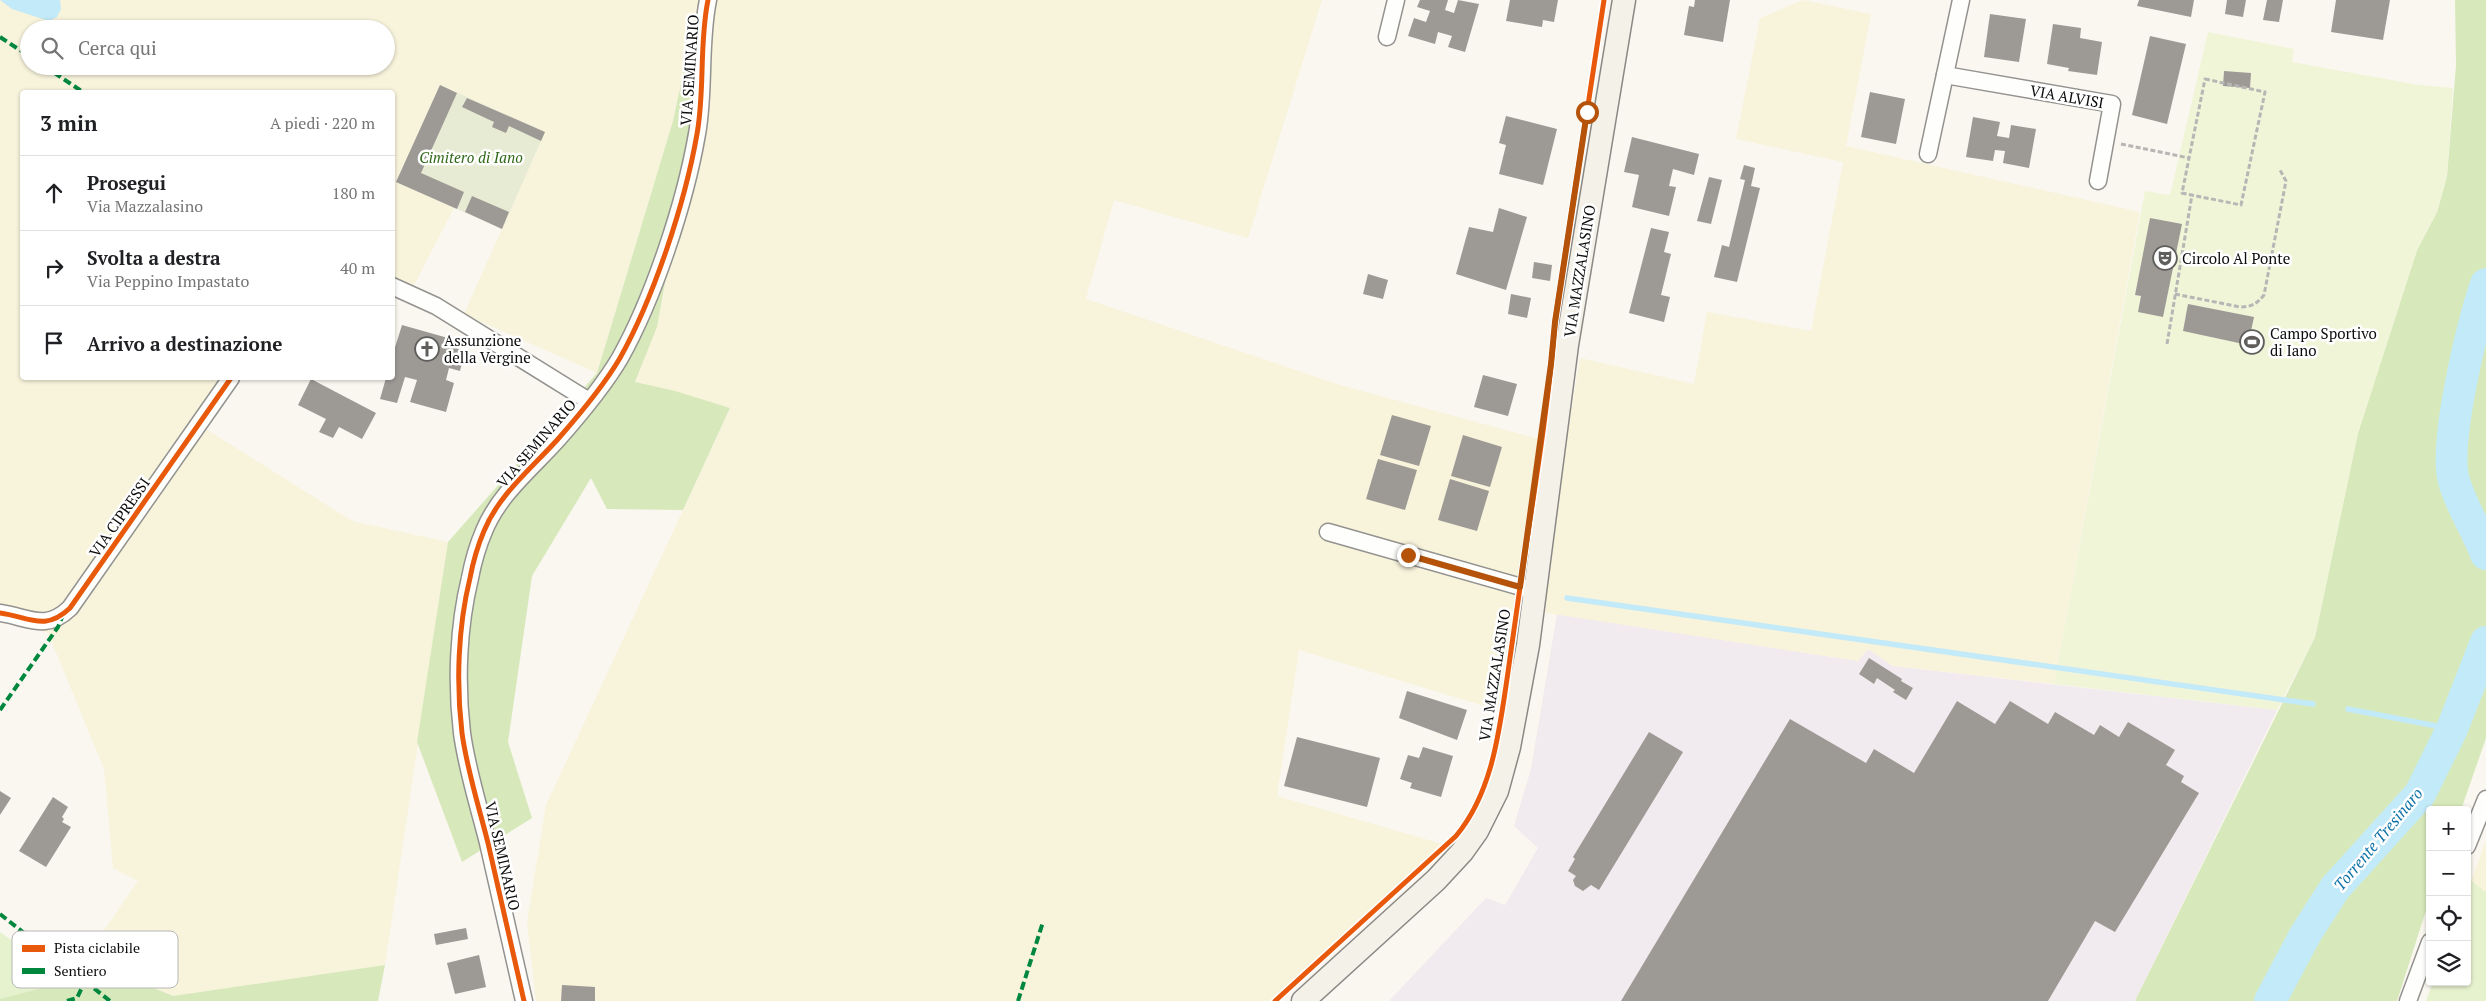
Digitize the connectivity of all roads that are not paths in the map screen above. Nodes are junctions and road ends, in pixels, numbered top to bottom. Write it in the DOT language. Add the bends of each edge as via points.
graph roads {
  1 [pos="708,0"];
  2 [pos="1396,0"];
  3 [pos="1624,0"];
  4 [pos="1961,0"];
  5 [pos="1387,37"];
  6 [pos="1946,75"];
  7 [pos="1928,154"];
  8 [pos="2098,181"];
  9 [pos="395,287"];
  10 [pos="230,380"];
  11 [pos="589,401"];
  12 [pos="1328,532"];
  13 [pos="1535,592"];
  14 [pos="0,613"];
  15 [pos="2486,799"];
  16 [pos="2471,836"];
  17 [pos="2426,953"];
  18 [pos="524,1001"];
  19 [pos="1303,1001"];
  20 [pos="2408,1001"];
  1 -- 11 [label="street, VIA SEMINARIO" via="704,17 697,134 677,215 633,333 606,380"];
  2 -- 5 [label="street"];
  3 -- 13 [label="main road, VIA MAZZALASINO" via="1568,345"];
  4 -- 6 [label="street"];
  6 -- 7 [label="street"];
  6 -- 8 [label="street, VIA ALVISI" via="2112,104"];
  9 -- 11 [label="street" via="436,306"];
  10 -- 14 [label="street, VIA CIPRESSI" via="70,608 58,618 46,622"];
  11 -- 18 [label="street, VIA SEMINARIO" via="500,503 484,530 470,578 462,632 459,681 462,734"];
  12 -- 13 [label="street"];
  13 -- 19 [label="main road, VIA MAZZALASINO" via="1509,747 1497,790 1477,831 1436,880"];
  15 -- 16 [label="street"];
  17 -- 20 [label="street"];
}
